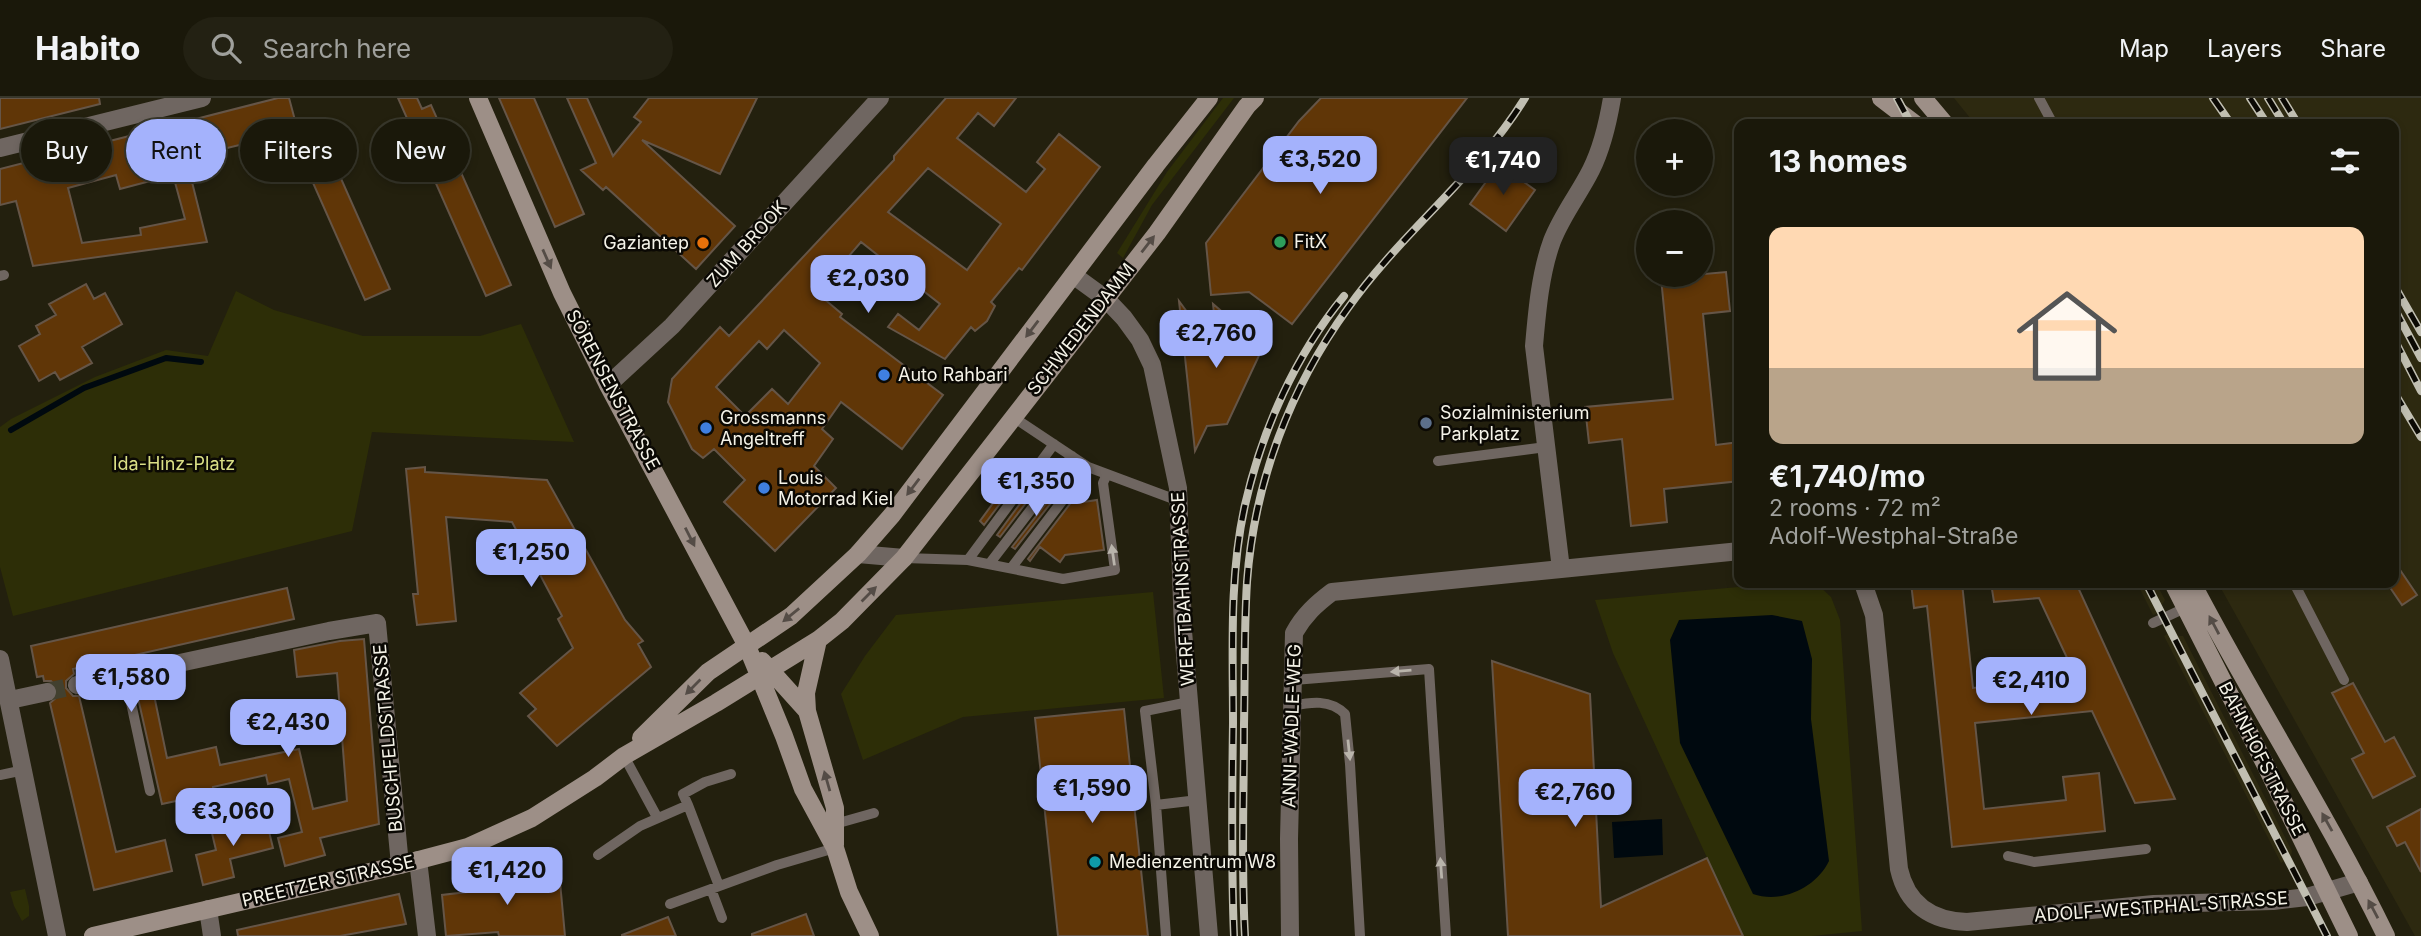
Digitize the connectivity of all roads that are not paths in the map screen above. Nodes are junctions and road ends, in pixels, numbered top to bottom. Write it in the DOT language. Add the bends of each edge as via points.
graph roads {
  1 [pos="202,98"];
  2 [pos="478,98"];
  3 [pos="880,98"];
  4 [pos="1209,98"];
  5 [pos="1255,98"];
  6 [pos="1612,98"];
  7 [pos="1881,98"];
  8 [pos="1923,98"];
  9 [pos="2039,98"];
  10 [pos="1908,119"];
  11 [pos="1941,119"];
  12 [pos="2050,119"];
  13 [pos="0,149"];
  14 [pos="1073,275"];
  15 [pos="1106,299"];
  16 [pos="608,385"];
  17 [pos="1013,417"];
  18 [pos="1054,444"];
  19 [pos="1546,447"];
  20 [pos="1072,456"];
  21 [pos="1438,460"];
  22 [pos="1088,467"];
  23 [pos="1107,474"];
  24 [pos="1180,501"];
  25 [pos="1734,552"];
  26 [pos="858,554"];
  27 [pos="904,558"];
  28 [pos="968,560"];
  29 [pos="990,563"];
  30 [pos="1012,567"];
  31 [pos="1561,569"];
  32 [pos="1865,588"];
  33 [pos="2175,588"];
  34 [pos="2195,588"];
  35 [pos="2297,588"];
  36 [pos="2185,608"];
  37 [pos="2153,623"];
  38 [pos="818,640"];
  39 [pos="747,646"];
  40 [pos="0,659"];
  41 [pos="765,673"];
  42 [pos="125,675"];
  43 [pos="1294,680"];
  44 [pos="2344,680"];
  45 [pos="77,685"];
  46 [pos="47,692"];
  47 [pos="10,700"];
  48 [pos="1189,702"];
  49 [pos="1292,706"];
  50 [pos="807,711"];
  51 [pos="624,756"];
  52 [pos="24,770"];
  53 [pos="732,774"];
  54 [pos="0,775"];
  55 [pos="150,791"];
  56 [pos="1198,800"];
  57 [pos="688,805"];
  58 [pos="1156,805"];
  59 [pos="874,813"];
  60 [pos="657,817"];
  61 [pos="835,824"];
  62 [pos="835,848"];
  63 [pos="2146,849"];
  64 [pos="598,855"];
  65 [pos="2008,856"];
  66 [pos="418,860"];
  67 [pos="400,865"];
  68 [pos="2359,882"];
  69 [pos="715,888"];
  70 [pos="2327,891"];
  71 [pos="670,904"];
  72 [pos="208,909"];
  73 [pos="722,918"];
  74 [pos="57,936"];
  75 [pos="93,936"];
  76 [pos="212,936"];
  77 [pos="427,936"];
  78 [pos="870,936"];
  79 [pos="1166,936"];
  80 [pos="1209,936"];
  81 [pos="1290,936"];
  82 [pos="1360,936"];
  83 [pos="1446,936"];
  84 [pos="2349,936"];
  85 [pos="2386,936"];
  1 -- 13 [label="street"];
  2 -- 16 [label="main road, SÖRENSENSTRASSE, one-way" via="562,293"];
  3 -- 16 [label="street, ZUM BROOK" via="672,326"];
  4 -- 14 [label="main road"];
  15 -- 5 [label="main road, SCHWEDENDAMM, one-way"];
  6 -- 19 [label="street" via="1591,170 1552,241 1541,284 1534,346"];
  7 -- 10 [label="main road"];
  8 -- 11 [label="main road"];
  9 -- 12 [label="lane"];
  14 -- 15 [label="street, WERFTBAHNSTRASSE"];
  14 -- 26 [label="main road, one-way"];
  15 -- 17 [label="main road, SCHWEDENDAMM"];
  15 -- 24 [label="street, WERFTBAHNSTRASSE" via="1140,340 1152,365"];
  16 -- 39 [label="main road, SÖRENSENSTRASSE, one-way"];
  17 -- 18 [label="lane"];
  17 -- 27 [label="main road, SCHWEDENDAMM"];
  18 -- 20 [label="lane"];
  18 -- 28 [label="lane"];
  19 -- 21 [label="lane"];
  19 -- 31 [label="street"];
  20 -- 22 [label="lane"];
  20 -- 29 [label="lane"];
  22 -- 23 [label="lane"];
  22 -- 30 [label="lane"];
  23 -- 24 [label="lane"];
  30 -- 23 [label="lane, one-way" via="1063,579 1115,570 1103,483"];
  24 -- 48 [label="street, WERFTBAHNSTRASSE"];
  25 -- 31 [label="street"];
  26 -- 27 [label="street"];
  26 -- 39 [label="main road, one-way" via="791,616"];
  27 -- 28 [label="lane"];
  38 -- 27 [label="main road, SCHWEDENDAMM, one-way"];
  28 -- 29 [label="lane"];
  29 -- 30 [label="lane"];
  31 -- 43 [label="street, ANNI-WADLE-WEG" via="1332,592 1314,605 1294,634"];
  32 -- 70 [label="street, ADOLF-WESTPHAL-STRASSE" via="1874,615 1899,869 1907,892 1925,911 1945,920 1967,922 2154,904 2273,901"];
  33 -- 36 [label="main road, BAHNHOFSTRASSE"];
  68 -- 34 [label="main road, BAHNHOFSTRASSE, one-way"];
  35 -- 44 [label="lane"];
  36 -- 37 [label="lane"];
  36 -- 70 [label="main road, BAHNHOFSTRASSE"];
  38 -- 41 [label="main road, SCHWEDENDAMM"];
  38 -- 50 [label="main road" via="806,693"];
  39 -- 41 [label="main road, SÖRENSENSTRASSE"];
  39 -- 51 [label="main road, PREETZER STRASSE, one-way" via="708,672"];
  40 -- 47 [label="street"];
  41 -- 50 [label="main road"];
  41 -- 51 [label="main road, PREETZER STRASSE"];
  41 -- 62 [label="main road, SÖRENSENSTRASSE" via="803,789"];
  42 -- 45 [label="street, BUSCHFELDSTRASSE"];
  42 -- 55 [label="lane"];
  42 -- 67 [label="street, BUSCHFELDSTRASSE" via="377,623"];
  43 -- 49 [label="street, ANNI-WADLE-WEG"];
  83 -- 43 [label="lane, one-way" via="1429,669"];
  46 -- 47 [label="street"];
  47 -- 52 [label="street"];
  48 -- 56 [label="street, WERFTBAHNSTRASSE"];
  48 -- 58 [label="lane" via="1145,711"];
  49 -- 81 [label="street, ANNI-WADLE-WEG"];
  49 -- 82 [label="lane, one-way" via="1315,702 1338,707 1345,714"];
  61 -- 50 [label="main road, one-way" via="835,808"];
  51 -- 60 [label="lane"];
  51 -- 66 [label="main road, PREETZER STRASSE" via="532,818 468,847"];
  52 -- 54 [label="lane"];
  52 -- 74 [label="street"];
  53 -- 57 [label="lane" via="683,794"];
  56 -- 58 [label="lane"];
  56 -- 80 [label="street, WERFTBAHNSTRASSE"];
  57 -- 60 [label="lane"];
  57 -- 69 [label="lane"];
  58 -- 79 [label="lane"];
  59 -- 61 [label="lane"];
  60 -- 64 [label="lane"];
  61 -- 62 [label="main road"];
  62 -- 69 [label="lane"];
  62 -- 78 [label="main road"];
  63 -- 65 [label="lane" via="2034,862"];
  66 -- 67 [label="main road, PREETZER STRASSE"];
  66 -- 77 [label="street"];
  67 -- 72 [label="main road, PREETZER STRASSE"];
  68 -- 70 [label="street, ADOLF-WESTPHAL-STRASSE"];
  85 -- 68 [label="main road, BAHNHOFSTRASSE, one-way"];
  69 -- 71 [label="lane"];
  69 -- 73 [label="lane"];
  70 -- 84 [label="main road, BAHNHOFSTRASSE"];
  72 -- 75 [label="main road, PREETZER STRASSE"];
  72 -- 76 [label="street"];
}
